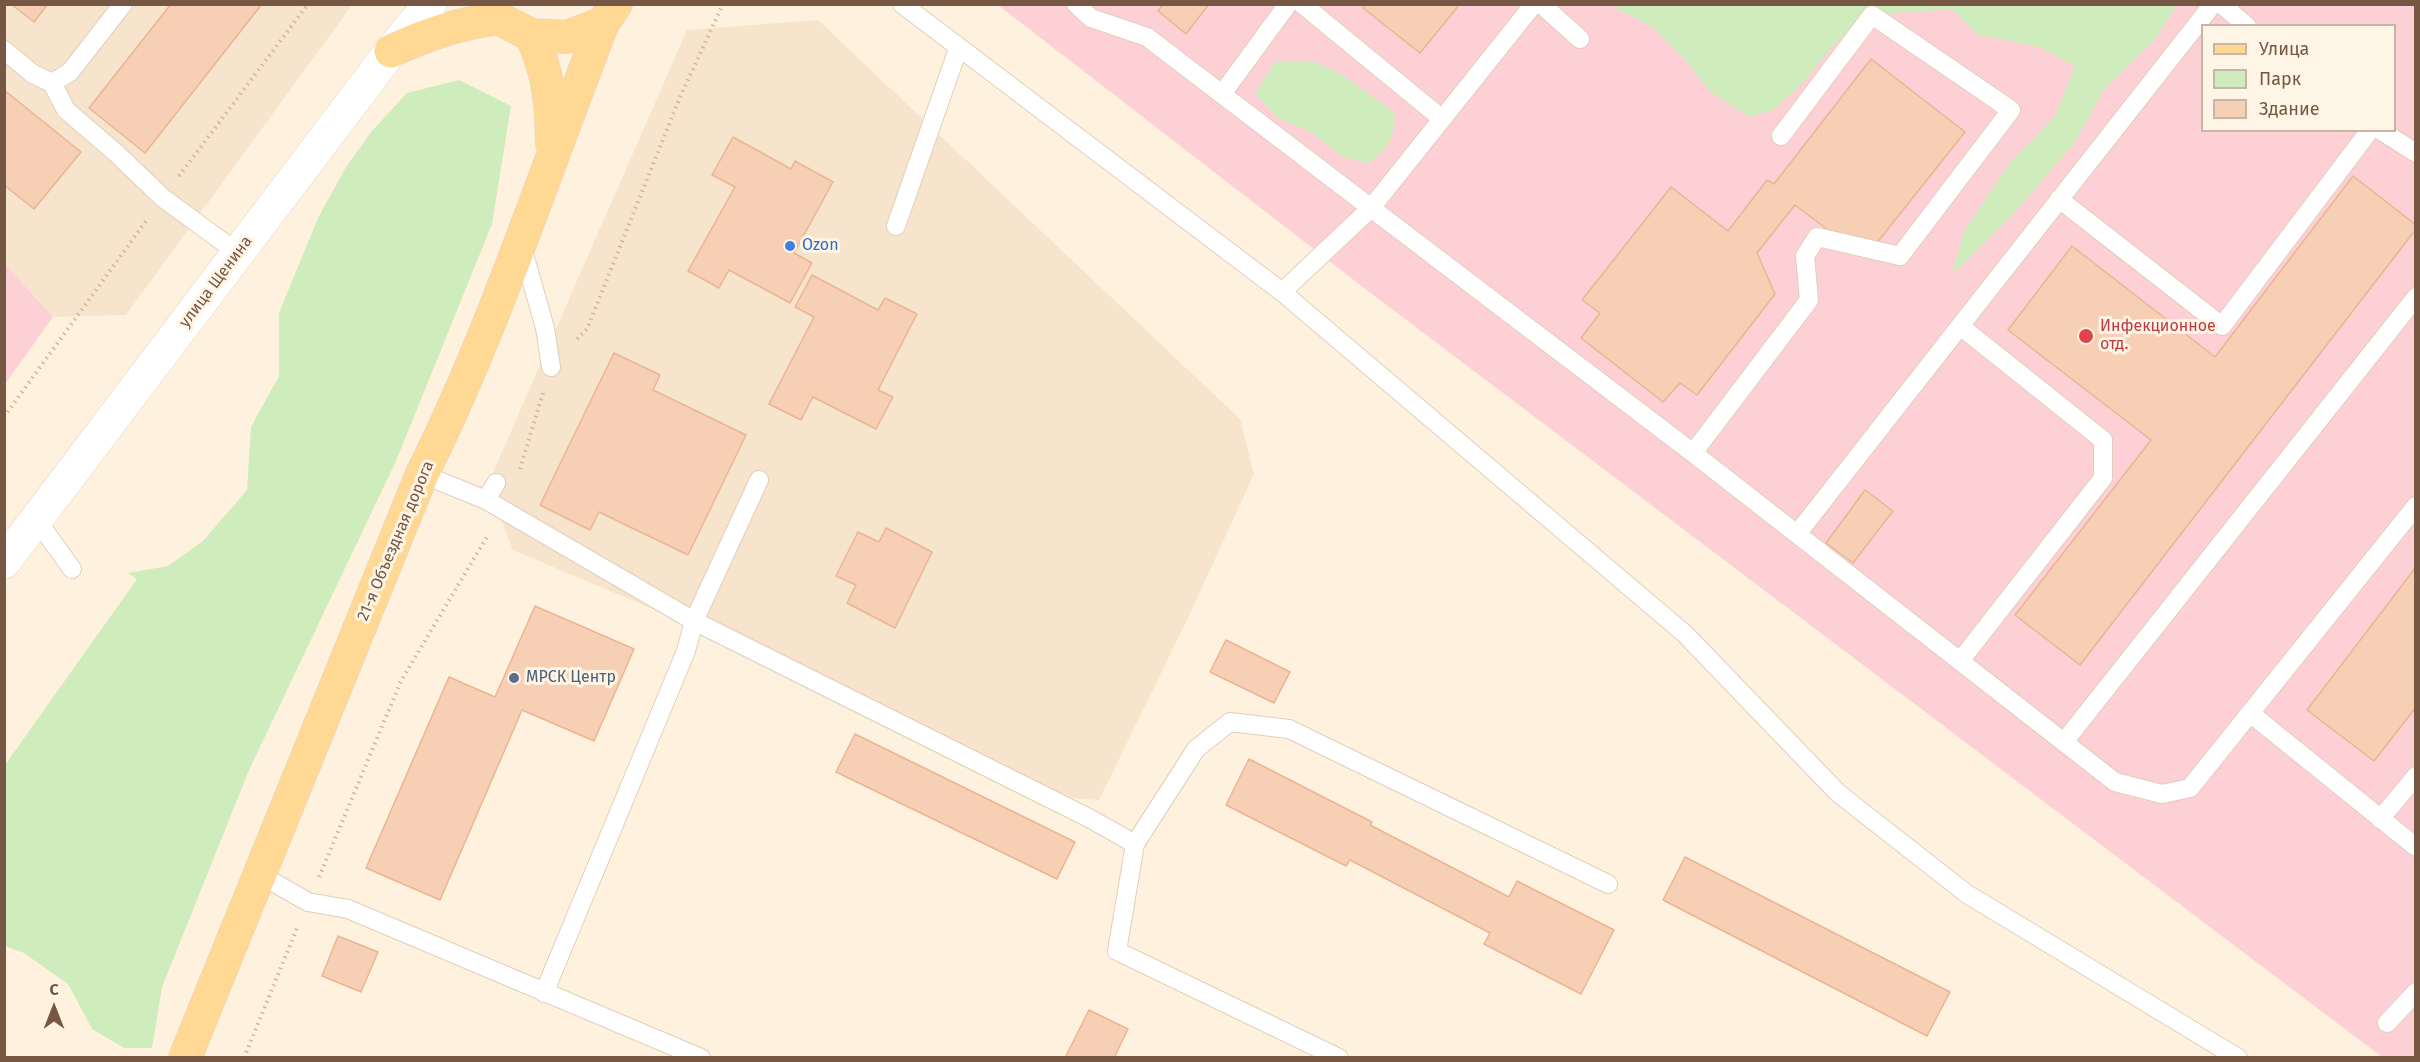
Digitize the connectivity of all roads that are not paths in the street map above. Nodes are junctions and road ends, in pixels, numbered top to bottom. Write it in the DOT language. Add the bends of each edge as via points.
graph roads {
  1 [pos="123,4"];
  2 [pos="430,4"];
  3 [pos="902,4"];
  4 [pos="1076,4"];
  5 [pos="1288,4"];
  6 [pos="1302,4"];
  7 [pos="1534,4"];
  8 [pos="1541,4"];
  9 [pos="2213,4"];
  10 [pos="2221,4"];
  11 [pos="495,11"];
  12 [pos="609,14"];
  13 [pos="2245,24"];
  14 [pos="531,35"];
  15 [pos="1580,39"];
  16 [pos="958,49"];
  17 [pos="4,50"];
  18 [pos="391,51"];
  19 [pos="52,83"];
  20 [pos="1222,94"];
  21 [pos="1442,118"];
  22 [pos="2368,132"];
  23 [pos="2383,132"];
  24 [pos="1781,135"];
  25 [pos="552,153"];
  26 [pos="2415,153"];
  27 [pos="2059,199"];
  28 [pos="1371,208"];
  29 [pos="896,226"];
  30 [pos="521,243"];
  31 [pos="238,253"];
  32 [pos="1282,292"];
  33 [pos="2415,297"];
  34 [pos="1960,326"];
  35 [pos="551,367"];
  36 [pos="1693,453"];
  37 [pos="422,474"];
  38 [pos="759,480"];
  39 [pos="496,483"];
  40 [pos="486,500"];
  41 [pos="2415,506"];
  42 [pos="37,520"];
  43 [pos="1797,534"];
  44 [pos="4,562"];
  45 [pos="72,569"];
  46 [pos="694,621"];
  47 [pos="1960,661"];
  48 [pos="2250,713"];
  49 [pos="2064,742"];
  50 [pos="2415,776"];
  51 [pos="2380,819"];
  52 [pos="1135,844"];
  53 [pos="2415,847"];
  54 [pos="259,874"];
  55 [pos="1608,884"];
  56 [pos="2415,992"];
  57 [pos="544,993"];
  58 [pos="2387,1023"];
  59 [pos="185,1058"];
  60 [pos="701,1058"];
  61 [pos="1339,1058"];
  62 [pos="2238,1058"];
  1 -- 19 [label="lane" via="70,72"];
  2 -- 18 [label="main road, улица Щенина"];
  3 -- 16 [label="lane"];
  4 -- 20 [label="lane" via="1091,18 1147,37"];
  5 -- 20 [label="lane"];
  6 -- 21 [label="lane"];
  7 -- 21 [label="lane"];
  8 -- 15 [label="lane"];
  9 -- 27 [label="lane"];
  10 -- 13 [label="lane"];
  11 -- 14 [label="main road"];
  11 -- 18 [label="main road" via="429,33"];
  12 -- 14 [label="main road" via="567,37"];
  12 -- 25 [label="main road, 21-я Объездная дорога"];
  14 -- 25 [label="main road" via="543,61 551,101"];
  16 -- 29 [label="lane"];
  16 -- 32 [label="lane"];
  17 -- 19 [label="lane" via="33,74"];
  18 -- 31 [label="main road, улица Щенина"];
  19 -- 31 [label="lane" via="66,110 163,198"];
  20 -- 28 [label="lane"];
  21 -- 28 [label="lane"];
  22 -- 27 [label="lane" via="2222,326"];
  23 -- 26 [label="lane"];
  24 -- 36 [label="lane" via="1872,15 2011,110 1900,256 1816,237 1805,256 1809,300"];
  25 -- 30 [label="main road, 21-я Объездная дорога"];
  27 -- 34 [label="lane"];
  28 -- 32 [label="lane"];
  28 -- 36 [label="lane"];
  30 -- 35 [label="lane" via="545,328"];
  30 -- 37 [label="main road, 21-я Объездная дорога" via="451,416"];
  31 -- 42 [label="main road, улица Щенина"];
  32 -- 62 [label="lane" via="1685,633 1838,793 1967,894"];
  33 -- 49 [label="lane"];
  34 -- 43 [label="lane"];
  34 -- 47 [label="lane" via="2103,440 2103,478"];
  36 -- 43 [label="lane"];
  37 -- 40 [label="lane"];
  37 -- 54 [label="main road, 21-я Объездная дорога"];
  38 -- 46 [label="lane"];
  39 -- 40 [label="lane"];
  40 -- 46 [label="lane"];
  41 -- 48 [label="lane"];
  42 -- 44 [label="main road, улица Щенина"];
  42 -- 45 [label="lane"];
  43 -- 47 [label="lane"];
  46 -- 52 [label="lane"];
  46 -- 57 [label="lane" via="686,651"];
  47 -- 49 [label="lane"];
  48 -- 49 [label="lane" via="2190,788 2162,794 2115,782"];
  48 -- 51 [label="lane"];
  50 -- 51 [label="lane"];
  51 -- 53 [label="lane"];
  52 -- 55 [label="lane" via="1196,749 1230,722 1289,729"];
  52 -- 61 [label="lane" via="1117,951"];
  54 -- 57 [label="lane" via="308,902 348,909"];
  54 -- 59 [label="main road, 21-я Объездная дорога"];
  56 -- 58 [label="lane"];
  57 -- 60 [label="lane"];
}
